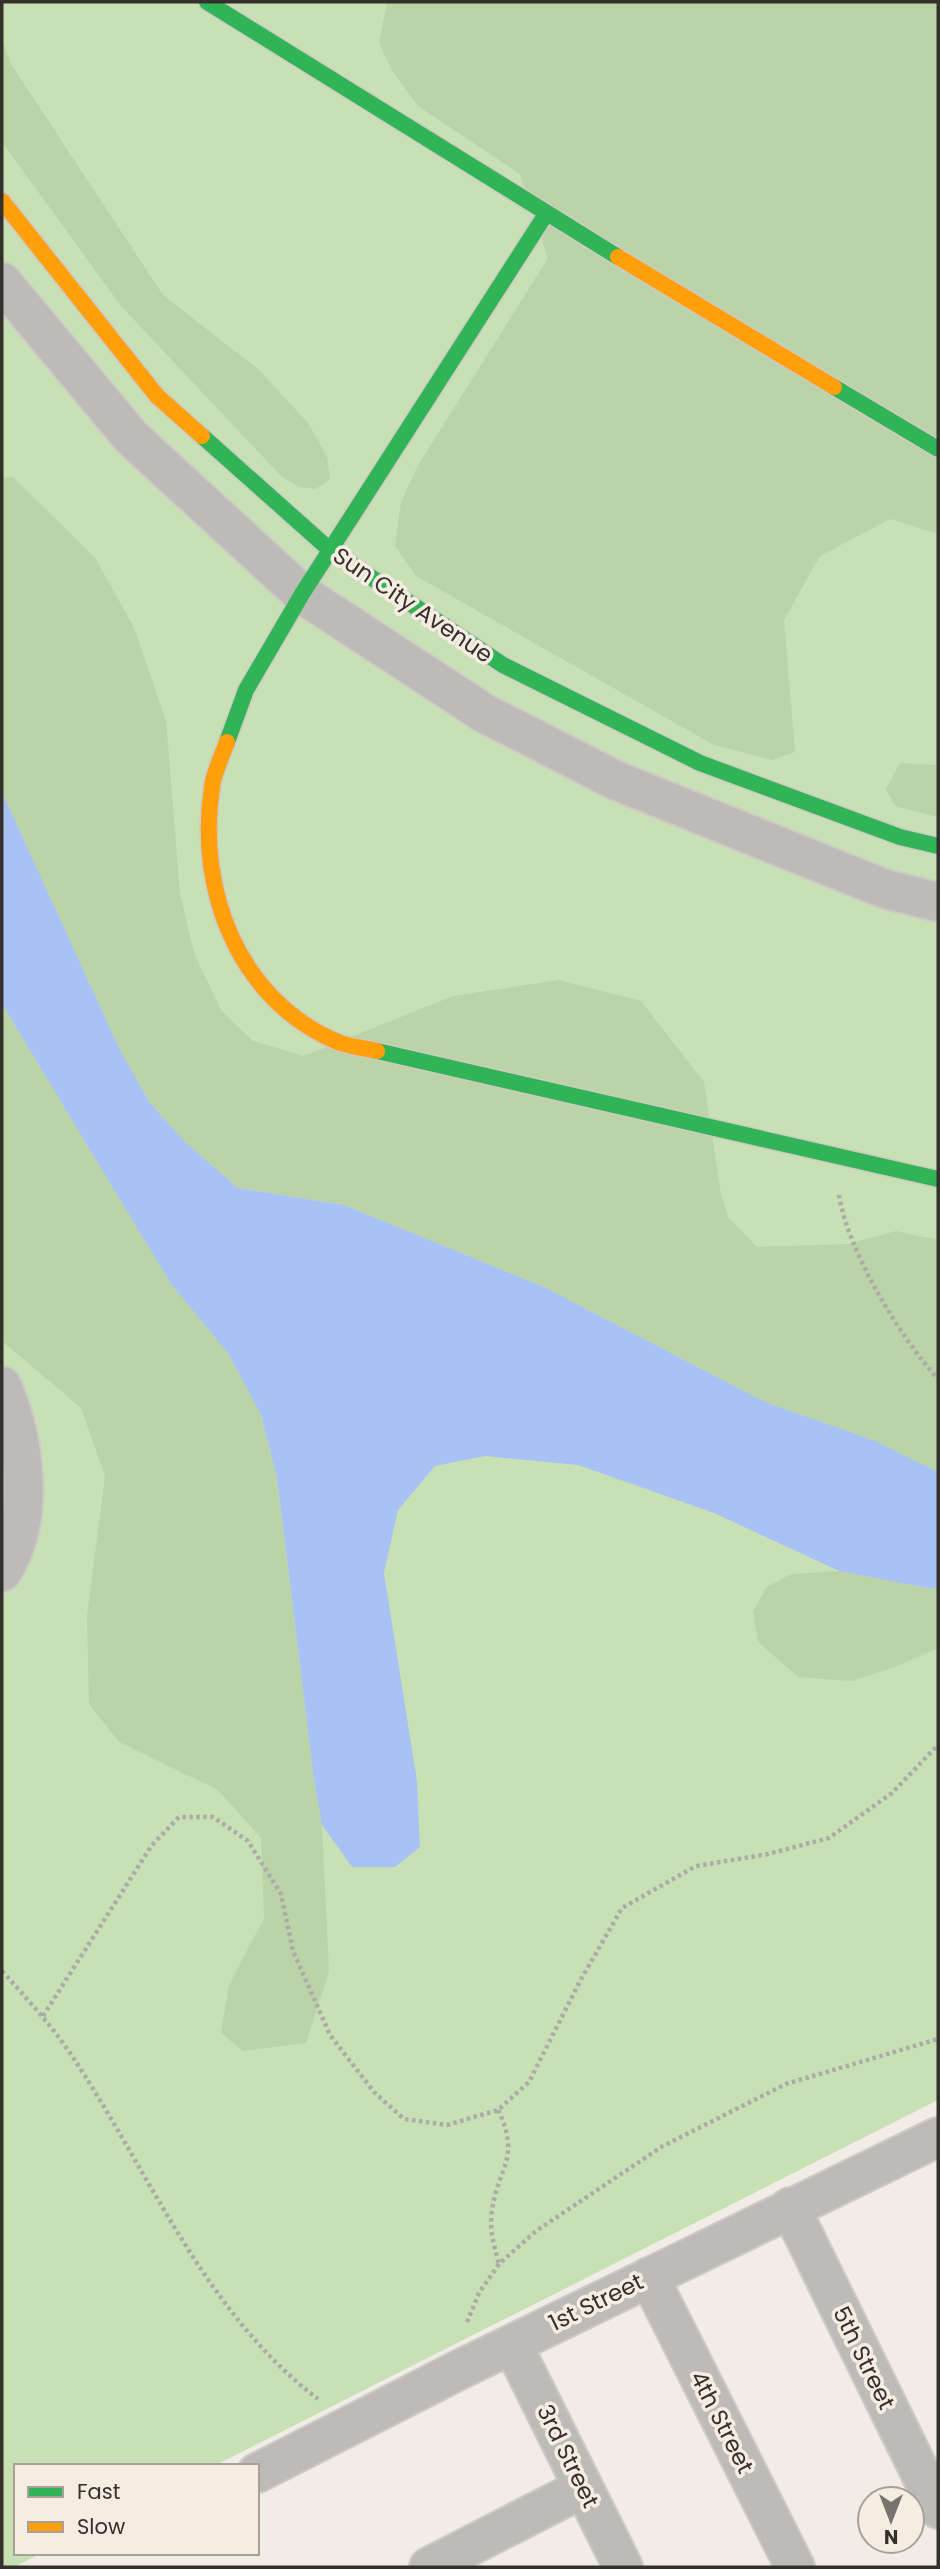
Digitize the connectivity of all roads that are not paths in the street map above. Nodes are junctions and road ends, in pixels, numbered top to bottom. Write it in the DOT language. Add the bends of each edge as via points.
graph roads {
  1 [pos="206,2"];
  2 [pos="2,201"];
  3 [pos="546,214"];
  4 [pos="2,282"];
  5 [pos="938,449"];
  6 [pos="330,550"];
  7 [pos="302,593"];
  8 [pos="938,846"];
  9 [pos="938,902"];
  10 [pos="938,1179"];
  11 [pos="2,1386"];
  12 [pos="2,1572"];
  13 [pos="935,2148"];
  14 [pos="790,2207"];
  15 [pos="649,2277"];
  16 [pos="512,2344"];
  17 [pos="259,2472"];
  18 [pos="583,2488"];
  19 [pos="938,2509"];
  20 [pos="429,2567"];
  21 [pos="623,2567"];
  22 [pos="796,2567"];
  1 -- 3 [label="street"];
  2 -- 6 [label="street, Sun City Avenue" via="157,396"];
  3 -- 5 [label="street"];
  3 -- 6 [label="street"];
  4 -- 7 [label="street" via="131,437"];
  6 -- 7 [label="street"];
  6 -- 8 [label="street, Sun City Avenue" via="503,665 701,763 900,837"];
  7 -- 9 [label="street" via="484,713 617,781 885,889"];
  7 -- 10 [label="street" via="246,690 212,785 208,843 216,898 233,944 256,981 294,1017 341,1043"];
  11 -- 12 [label="street" via="13,1413 22,1460 22,1505 15,1544"];
  13 -- 14 [label="street, 1st Street"];
  14 -- 15 [label="street, 1st Street"];
  14 -- 19 [label="street, 5th Street"];
  15 -- 16 [label="street, 1st Street"];
  15 -- 22 [label="street, 4th Street"];
  16 -- 17 [label="street, 1st Street"];
  16 -- 18 [label="street, 3rd Street"];
  18 -- 20 [label="street"];
  18 -- 21 [label="street, 3rd Street"];
}
